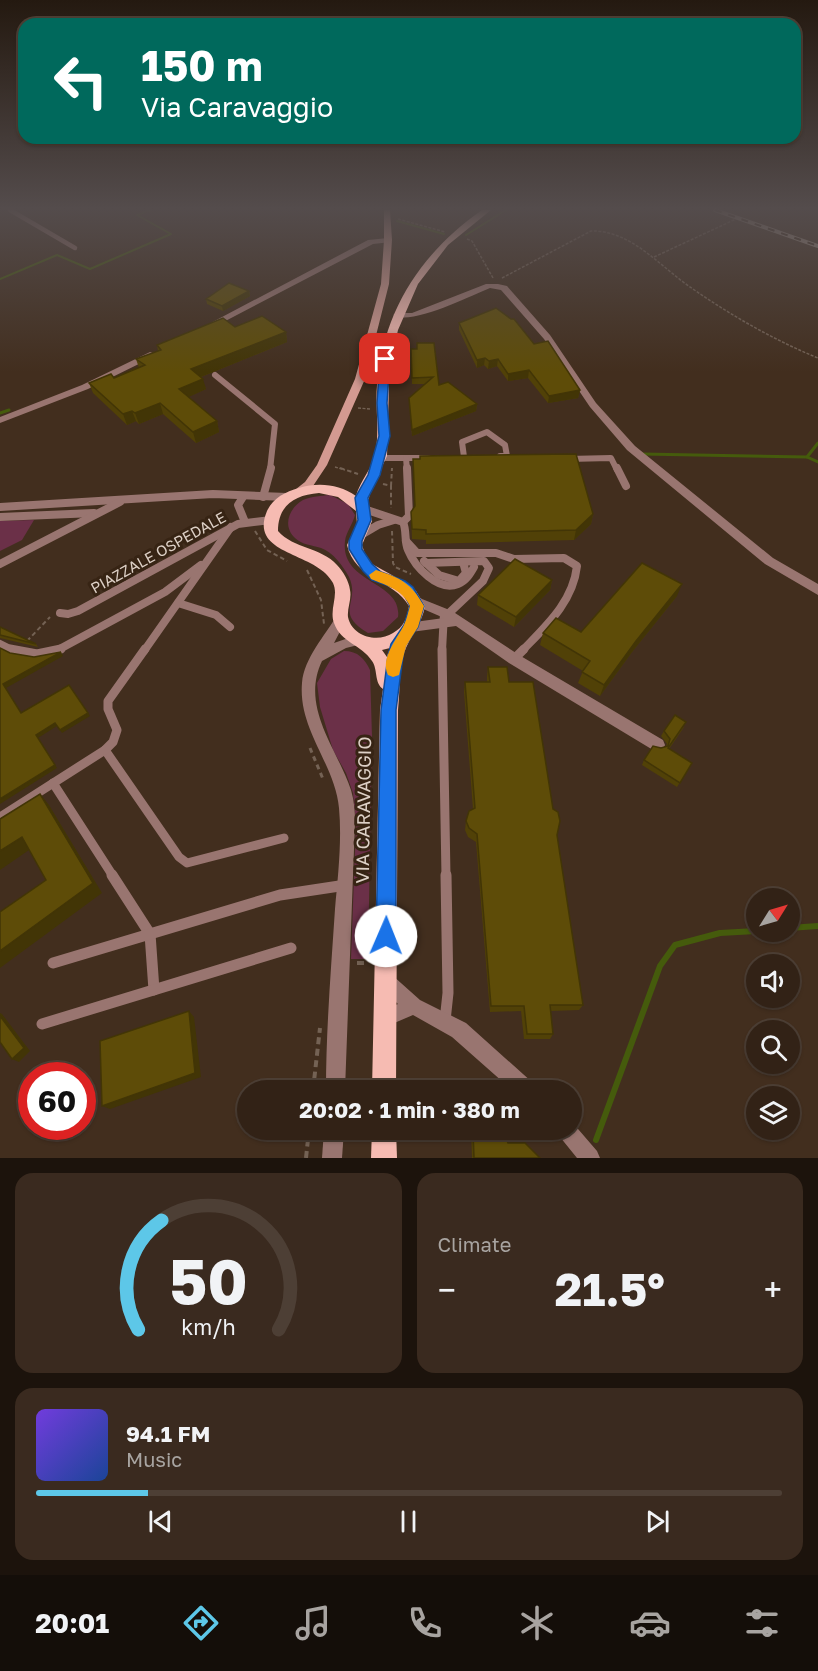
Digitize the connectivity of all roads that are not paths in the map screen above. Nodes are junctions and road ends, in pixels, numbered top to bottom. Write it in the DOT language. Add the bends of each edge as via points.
graph roads {
  1 [pos="328,264"];
  2 [pos="386,264"];
  3 [pos="426,264"];
  4 [pos="397,315"];
  5 [pos="196,332"];
  6 [pos="157,351"];
  7 [pos="215,375"];
  8 [pos="0,420"];
  9 [pos="497,456"];
  10 [pos="507,456"];
  11 [pos="454,457"];
  12 [pos="464,457"];
  13 [pos="475,457"];
  14 [pos="405,458"];
  15 [pos="432,458"];
  16 [pos="517,458"];
  17 [pos="380,459"];
  18 [pos="558,459"];
  19 [pos="322,465"];
  20 [pos="626,486"];
  21 [pos="330,490"];
  22 [pos="291,495"];
  23 [pos="243,497"];
  24 [pos="263,497"];
  25 [pos="123,500"];
  26 [pos="0,507"];
  27 [pos="361,508"];
  28 [pos="98,513"];
  29 [pos="0,517"];
  30 [pos="271,520"];
  31 [pos="394,520"];
  32 [pos="245,522"];
  33 [pos="403,522"];
  34 [pos="231,527"];
  35 [pos="406,541"];
  36 [pos="355,543"];
  37 [pos="408,550"];
  38 [pos="211,556"];
  39 [pos="463,562"];
  40 [pos="426,563"];
  41 [pos="0,564"];
  42 [pos="474,567"];
  43 [pos="818,591"];
  44 [pos="165,592"];
  45 [pos="412,597"];
  46 [pos="179,602"];
  47 [pos="58,612"];
  48 [pos="341,618"];
  49 [pos="448,618"];
  50 [pos="230,627"];
  51 [pos="407,630"];
  52 [pos="361,642"];
  53 [pos="0,644"];
  54 [pos="514,659"];
  55 [pos="317,660"];
  56 [pos="388,710"];
  57 [pos="658,745"];
  58 [pos="105,750"];
  59 [pos="53,783"];
  60 [pos="0,817"];
  61 [pos="284,838"];
  62 [pos="345,885"];
  63 [pos="150,934"];
  64 [pos="291,948"];
  65 [pos="53,963"];
  66 [pos="385,980"];
  67 [pos="154,990"];
  68 [pos="414,1006"];
  69 [pos="384,1018"];
  70 [pos="445,1023"];
  71 [pos="42,1024"];
  72 [pos="336,1080"];
  73 [pos="384,1080"];
  74 [pos="515,1080"];
  75 [pos="333,1140"];
  76 [pos="384,1140"];
  77 [pos="575,1140"];
  78 [pos="332,1158"];
  79 [pos="384,1158"];
  80 [pos="590,1158"];
  1 -- 5 [label="street"];
  2 -- 19 [label="street" via="385,284 360,379"];
  3 -- 4 [label="main road"];
  4 -- 17 [label="main road" via="385,359 385,436"];
  4 -- 43 [label="street" via="413,315 489,286 504,288 547,337 592,405 631,448 770,561"];
  6 -- 8 [label="street" via="85,387"];
  7 -- 24 [label="lane" via="276,424 272,464"];
  9 -- 10 [label="lane"];
  10 -- 12 [label="lane" via="505,445 488,432 462,442"];
  10 -- 16 [label="lane"];
  11 -- 12 [label="lane"];
  12 -- 13 [label="lane"];
  14 -- 15 [label="lane"];
  14 -- 17 [label="lane"];
  14 -- 33 [label="lane" via="409,516"];
  17 -- 21 [label="main road" via="357,483"];
  17 -- 27 [label="main road" via="363,493"];
  18 -- 20 [label="lane" via="611,458"];
  19 -- 21 [label="street" via="322,482"];
  19 -- 22 [label="street" via="312,481"];
  21 -- 22 [label="main road" via="310,489"];
  21 -- 27 [label="main road" via="344,494"];
  22 -- 24 [label="lane, PIAZZALE OSPEDALE"];
  22 -- 30 [label="main road" via="276,507"];
  23 -- 24 [label="lane, PIAZZALE OSPEDALE"];
  23 -- 25 [label="lane, PIAZZALE OSPEDALE" via="225,491"];
  23 -- 32 [label="lane" via="238,505"];
  25 -- 26 [label="lane, PIAZZALE OSPEDALE"];
  25 -- 28 [label="lane, PIAZZALE OSPEDALE"];
  27 -- 31 [label="lane"];
  27 -- 36 [label="main road" via="364,524"];
  28 -- 29 [label="lane"];
  28 -- 41 [label="lane, PIAZZALE OSPEDALE"];
  30 -- 32 [label="lane, PIAZZALE OSPEDALE"];
  30 -- 48 [label="main road" via="271,532 282,544 315,555 333,571 343,590"];
  31 -- 33 [label="lane"];
  31 -- 36 [label="lane" via="367,530"];
  32 -- 34 [label="lane, PIAZZALE OSPEDALE"];
  33 -- 35 [label="lane"];
  34 -- 38 [label="lane"];
  34 -- 47 [label="lane, PIAZZALE OSPEDALE" via="78,611"];
  35 -- 37 [label="lane"];
  35 -- 54 [label="lane" via="417,553 564,558 577,566 570,595"];
  36 -- 45 [label="main road" via="367,568 400,585"];
  37 -- 40 [label="lane"];
  37 -- 42 [label="lane" via="429,578 439,583 462,583"];
  38 -- 44 [label="lane"];
  38 -- 46 [label="lane"];
  39 -- 40 [label="lane" via="466,573 459,580 443,579"];
  40 -- 49 [label="lane" via="467,559 484,561 489,568 483,581"];
  44 -- 46 [label="lane" via="176,594"];
  44 -- 53 [label="lane" via="60,649 35,655 15,653"];
  45 -- 49 [label="street"];
  45 -- 51 [label="main road, VIA CARAVAGGIO" via="417,606"];
  46 -- 50 [label="lane" via="216,615"];
  46 -- 58 [label="lane" via="108,702 117,729 116,740"];
  48 -- 52 [label="main road, VIA CARAVAGGIO" via="345,629"];
  48 -- 55 [label="street"];
  49 -- 51 [label="street"];
  49 -- 54 [label="street"];
  49 -- 70 [label="lane"];
  51 -- 52 [label="main road" via="386,643"];
  51 -- 56 [label="main road, VIA CARAVAGGIO" via="395,656"];
  52 -- 55 [label="street" via="342,644"];
  52 -- 56 [label="main road, VIA CARAVAGGIO" via="383,664"];
  54 -- 57 [label="street"];
  55 -- 62 [label="street" via="310,674 309,698 316,731 347,806"];
  56 -- 66 [label="main road, VIA CARAVAGGIO"];
  58 -- 59 [label="lane"];
  58 -- 61 [label="lane" via="187,863"];
  59 -- 60 [label="lane"];
  59 -- 63 [label="lane"];
  62 -- 63 [label="lane" via="279,895"];
  62 -- 72 [label="street"];
  63 -- 65 [label="lane"];
  63 -- 67 [label="lane"];
  64 -- 67 [label="lane"];
  66 -- 68 [label="street"];
  66 -- 69 [label="main road, VIA CARAVAGGIO"];
  67 -- 71 [label="lane"];
  68 -- 69 [label="street"];
  68 -- 70 [label="street"];
  69 -- 73 [label="main road, VIA CARAVAGGIO"];
  70 -- 74 [label="street"];
  75 -- 78 [label="street"];
  76 -- 79 [label="main road"];
  77 -- 80 [label="street"];
}
